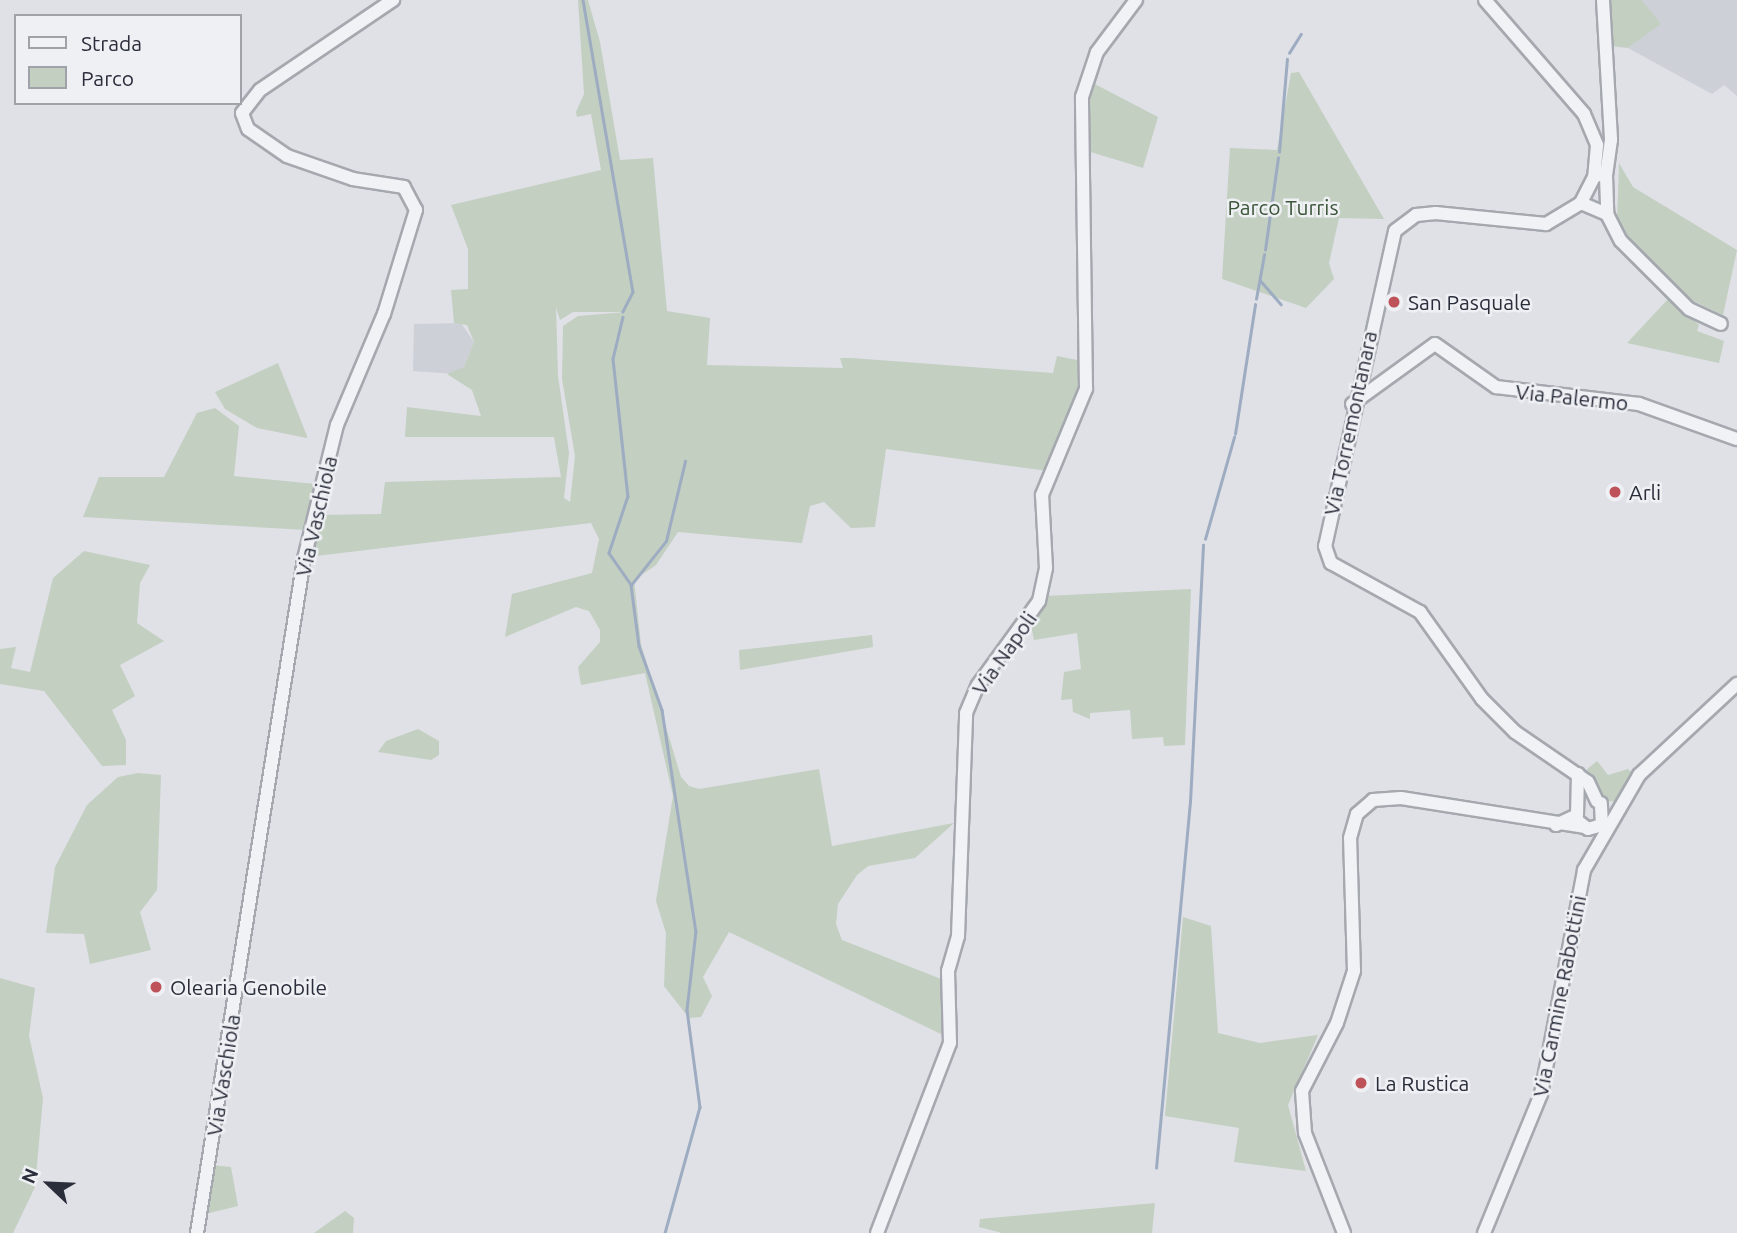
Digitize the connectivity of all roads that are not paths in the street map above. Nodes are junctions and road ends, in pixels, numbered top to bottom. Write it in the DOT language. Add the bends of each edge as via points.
graph roads {
  1 [pos="393,0"];
  2 [pos="1136,0"];
  3 [pos="1485,0"];
  4 [pos="1603,0"];
  5 [pos="1600,175"];
  6 [pos="1581,203"];
  7 [pos="1607,214"];
  8 [pos="1721,324"];
  9 [pos="1352,404"];
  10 [pos="1737,439"];
  11 [pos="1737,684"];
  12 [pos="1578,774"];
  13 [pos="1599,802"];
  14 [pos="1628,803"];
  15 [pos="1578,810"];
  16 [pos="1556,825"];
  17 [pos="1586,828"];
  18 [pos="1598,845"];
  19 [pos="197,1233"];
  20 [pos="877,1233"];
  21 [pos="1344,1233"];
  22 [pos="1484,1233"];
  1 -- 19 [label="street, Via Vaschiola" via="260,90 242,113 248,129 287,156 352,179 404,187 416,210 384,314 337,425 304,559"];
  2 -- 20 [label="street, Via Napoli" via="1097,52 1082,97 1086,389 1042,495 1046,568 1039,601 978,685 967,713 958,936 948,971 950,1043"];
  3 -- 5 [label="street" via="1584,114 1597,145"];
  4 -- 5 [label="street" via="1611,140"];
  5 -- 6 [label="street"];
  5 -- 7 [label="street"];
  6 -- 7 [label="street"];
  6 -- 9 [label="street, Via Torremontanara" via="1559,220 1530,226 1436,213 1405,220 1390,243"];
  7 -- 8 [label="street" via="1621,241 1689,309"];
  9 -- 10 [label="street, Via Palermo" via="1435,344 1496,387 1639,404"];
  9 -- 12 [label="street, Via Torremontanara" via="1332,500 1328,559 1420,612 1482,699 1514,732"];
  11 -- 14 [label="street" via="1639,775"];
  12 -- 13 [label="street"];
  12 -- 15 [label="street"];
  13 -- 14 [label="street"];
  13 -- 15 [label="street"];
  13 -- 17 [label="street" via="1604,822"];
  14 -- 18 [label="street, Via Carmine Rabottini"];
  15 -- 16 [label="street"];
  15 -- 17 [label="street"];
  16 -- 17 [label="street"];
  16 -- 21 [label="street" via="1401,798 1373,800 1357,814 1350,838 1354,972 1337,1023 1302,1091 1305,1133"];
  17 -- 18 [label="street"];
  18 -- 22 [label="street, Via Carmine Rabottini" via="1581,880 1541,1094"];
}
